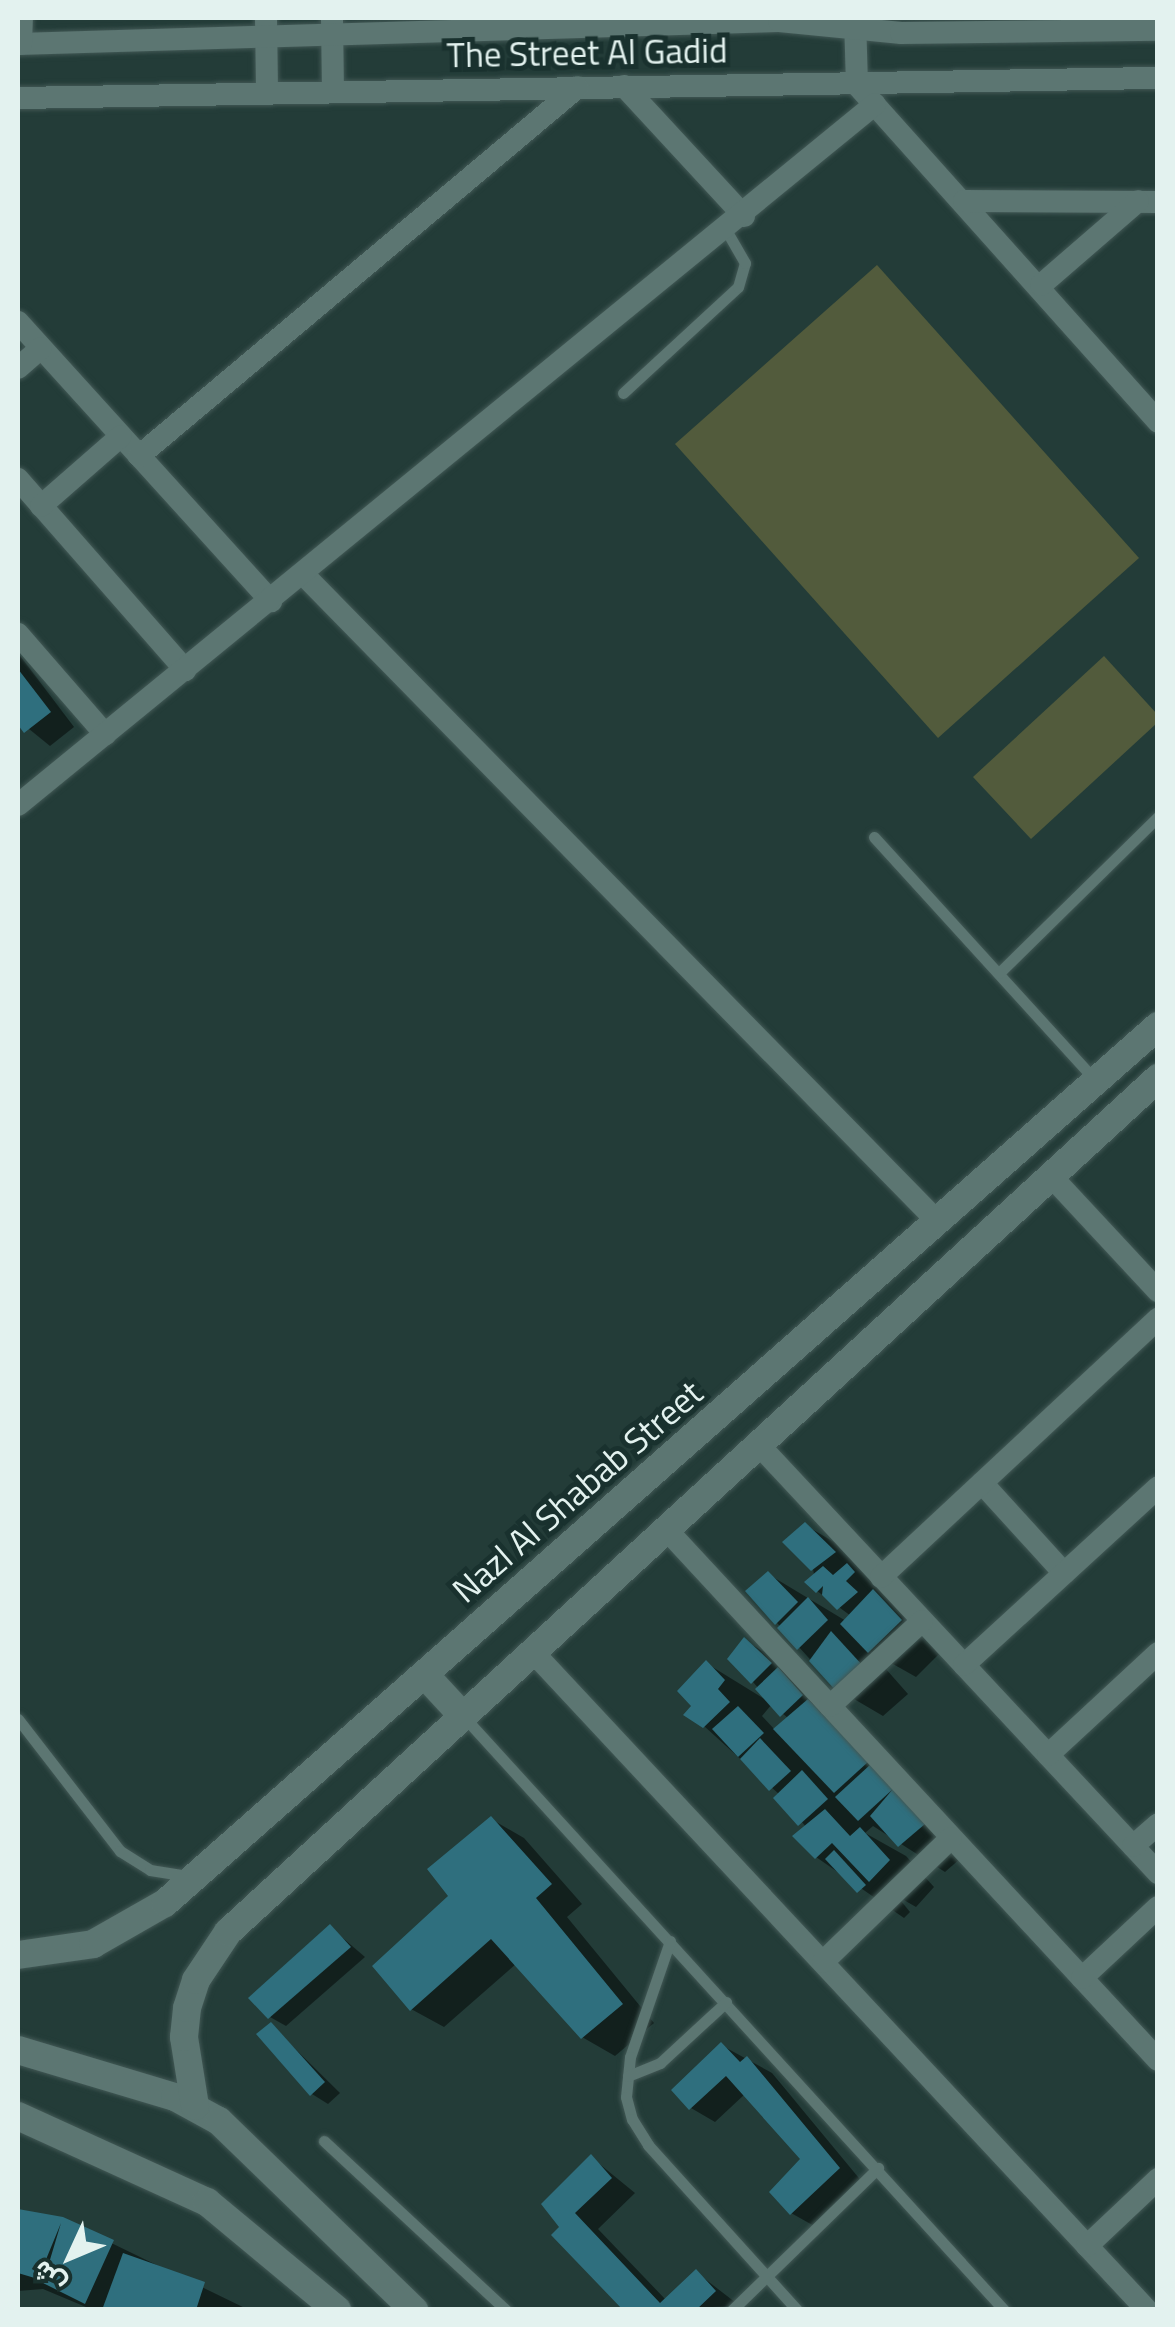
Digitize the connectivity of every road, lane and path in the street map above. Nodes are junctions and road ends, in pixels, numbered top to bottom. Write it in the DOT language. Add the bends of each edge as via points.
graph roads {
  1 [pos="22,18"];
  2 [pos="855,23"];
  3 [pos="332,25"];
  4 [pos="266,26"];
  5 [pos="1158,30"];
  6 [pos="19,44"];
  7 [pos="1158,78"];
  8 [pos="858,85"];
  9 [pos="624,86"];
  10 [pos="578,87"];
  11 [pos="333,91"];
  12 [pos="267,92"];
  13 [pos="18,98"];
  14 [pos="875,104"];
  15 [pos="964,200"];
  16 [pos="1148,202"];
  17 [pos="735,223"];
  18 [pos="1041,285"];
  19 [pos="18,322"];
  20 [pos="40,348"];
  21 [pos="18,368"];
  22 [pos="623,393"];
  23 [pos="1158,422"];
  24 [pos="121,436"];
  25 [pos="139,456"];
  26 [pos="18,479"];
  27 [pos="41,506"];
  28 [pos="304,575"];
  29 [pos="271,602"];
  30 [pos="18,634"];
  31 [pos="185,670"];
  32 [pos="105,734"];
  33 [pos="18,805"];
  34 [pos="1158,817"];
  35 [pos="874,837"];
  36 [pos="999,973"];
  37 [pos="1158,1026"];
  38 [pos="1158,1078"];
  39 [pos="1096,1080"];
  40 [pos="1051,1176"];
  41 [pos="938,1222"];
  42 [pos="1158,1291"];
  43 [pos="1158,1320"];
  44 [pos="758,1444"];
  45 [pos="982,1483"];
  46 [pos="1153,1501"];
  47 [pos="665,1528"];
  48 [pos="1064,1573"];
  49 [pos="881,1577"];
  50 [pos="922,1621"];
  51 [pos="532,1651"];
  52 [pos="964,1665"];
  53 [pos="1153,1667"];
  54 [pos="425,1675"];
  55 [pos="830,1706"];
  56 [pos="462,1715"];
  57 [pos="18,1719"];
  58 [pos="1048,1755"];
  59 [pos="1158,1824"];
  60 [pos="952,1838"];
  61 [pos="1134,1846"];
  62 [pos="1158,1872"];
  63 [pos="197,1876"];
  64 [pos="1158,1907"];
  65 [pos="670,1941"];
  66 [pos="18,1955"];
  67 [pos="823,1962"];
  68 [pos="1082,1978"];
  69 [pos="726,2002"];
  70 [pos="18,2050"];
  71 [pos="1158,2060"];
  72 [pos="628,2076"];
  73 [pos="194,2106"];
  74 [pos="18,2116"];
  75 [pos="324,2141"];
  76 [pos="878,2168"];
  77 [pos="1158,2179"];
  78 [pos="1087,2246"];
  79 [pos="766,2276"];
  80 [pos="402,2304"];
  81 [pos="337,2310"];
  82 [pos="506,2310"];
  83 [pos="732,2310"];
  84 [pos="796,2310"];
  85 [pos="1004,2310"];
  86 [pos="1147,2310"];
  1 -- 6 [label="street"];
  2 -- 3 [label="street, The Street Al Gadid"];
  2 -- 5 [label="street, The Street Al Gadid"];
  2 -- 8 [label="street"];
  3 -- 4 [label="street, The Street Al Gadid"];
  3 -- 11 [label="street"];
  4 -- 6 [label="street, The Street Al Gadid"];
  4 -- 12 [label="street"];
  7 -- 8 [label="street, The Street Al Gadid"];
  8 -- 9 [label="street, The Street Al Gadid"];
  8 -- 14 [label="street"];
  9 -- 10 [label="street, The Street Al Gadid"];
  9 -- 17 [label="street"];
  10 -- 11 [label="street, The Street Al Gadid"];
  10 -- 25 [label="street"];
  11 -- 12 [label="street, The Street Al Gadid"];
  12 -- 13 [label="street, The Street Al Gadid"];
  14 -- 15 [label="street"];
  14 -- 17 [label="street"];
  15 -- 16 [label="street"];
  15 -- 18 [label="street"];
  16 -- 18 [label="street"];
  17 -- 22 [label="lane" via="745,263 738,287"];
  17 -- 28 [label="street"];
  18 -- 23 [label="street"];
  19 -- 20 [label="street"];
  20 -- 21 [label="street"];
  20 -- 24 [label="street"];
  24 -- 25 [label="street"];
  24 -- 27 [label="street"];
  25 -- 29 [label="street"];
  26 -- 27 [label="street"];
  27 -- 31 [label="street"];
  28 -- 29 [label="street"];
  28 -- 41 [label="street"];
  29 -- 31 [label="street"];
  30 -- 32 [label="street"];
  31 -- 32 [label="street"];
  32 -- 33 [label="street"];
  34 -- 36 [label="lane"];
  35 -- 36 [label="lane"];
  36 -- 39 [label="lane"];
  37 -- 39 [label="street, Nazl Al Shabab Street"];
  38 -- 40 [label="street"];
  39 -- 41 [label="street, Nazl Al Shabab Street"];
  40 -- 42 [label="street"];
  40 -- 44 [label="street"];
  41 -- 54 [label="street, Nazl Al Shabab Street"];
  43 -- 45 [label="street"];
  44 -- 47 [label="street"];
  44 -- 49 [label="street"];
  45 -- 48 [label="street"];
  45 -- 49 [label="street"];
  46 -- 48 [label="street"];
  47 -- 51 [label="street"];
  47 -- 55 [label="street"];
  48 -- 52 [label="street"];
  49 -- 50 [label="street"];
  50 -- 52 [label="street"];
  50 -- 55 [label="street"];
  51 -- 56 [label="street"];
  51 -- 67 [label="street"];
  52 -- 58 [label="street"];
  53 -- 58 [label="street"];
  54 -- 56 [label="street"];
  54 -- 63 [label="street, Nazl Al Shabab Street"];
  55 -- 60 [label="street"];
  56 -- 65 [label="lane"];
  56 -- 73 [label="street" via="210,1954 196,1980 184,2037"];
  57 -- 63 [label="lane" via="120,1851 150,1870"];
  58 -- 61 [label="street"];
  59 -- 61 [label="street"];
  60 -- 67 [label="street"];
  60 -- 68 [label="street"];
  61 -- 62 [label="street"];
  63 -- 66 [label="street, Nazl Al Shabab Street" via="118,1934 66,1951"];
  64 -- 68 [label="street"];
  65 -- 69 [label="lane"];
  65 -- 72 [label="lane"];
  67 -- 78 [label="street"];
  68 -- 71 [label="street"];
  69 -- 72 [label="lane" via="660,2063"];
  69 -- 76 [label="lane"];
  70 -- 73 [label="street"];
  72 -- 79 [label="lane" via="629,2108 648,2146"];
  73 -- 80 [label="street" via="242,2138"];
  74 -- 81 [label="street" via="207,2202"];
  75 -- 82 [label="lane"];
  76 -- 79 [label="lane"];
  76 -- 85 [label="lane"];
  77 -- 78 [label="street"];
  78 -- 86 [label="street"];
  79 -- 83 [label="lane"];
  79 -- 84 [label="lane"];
}
